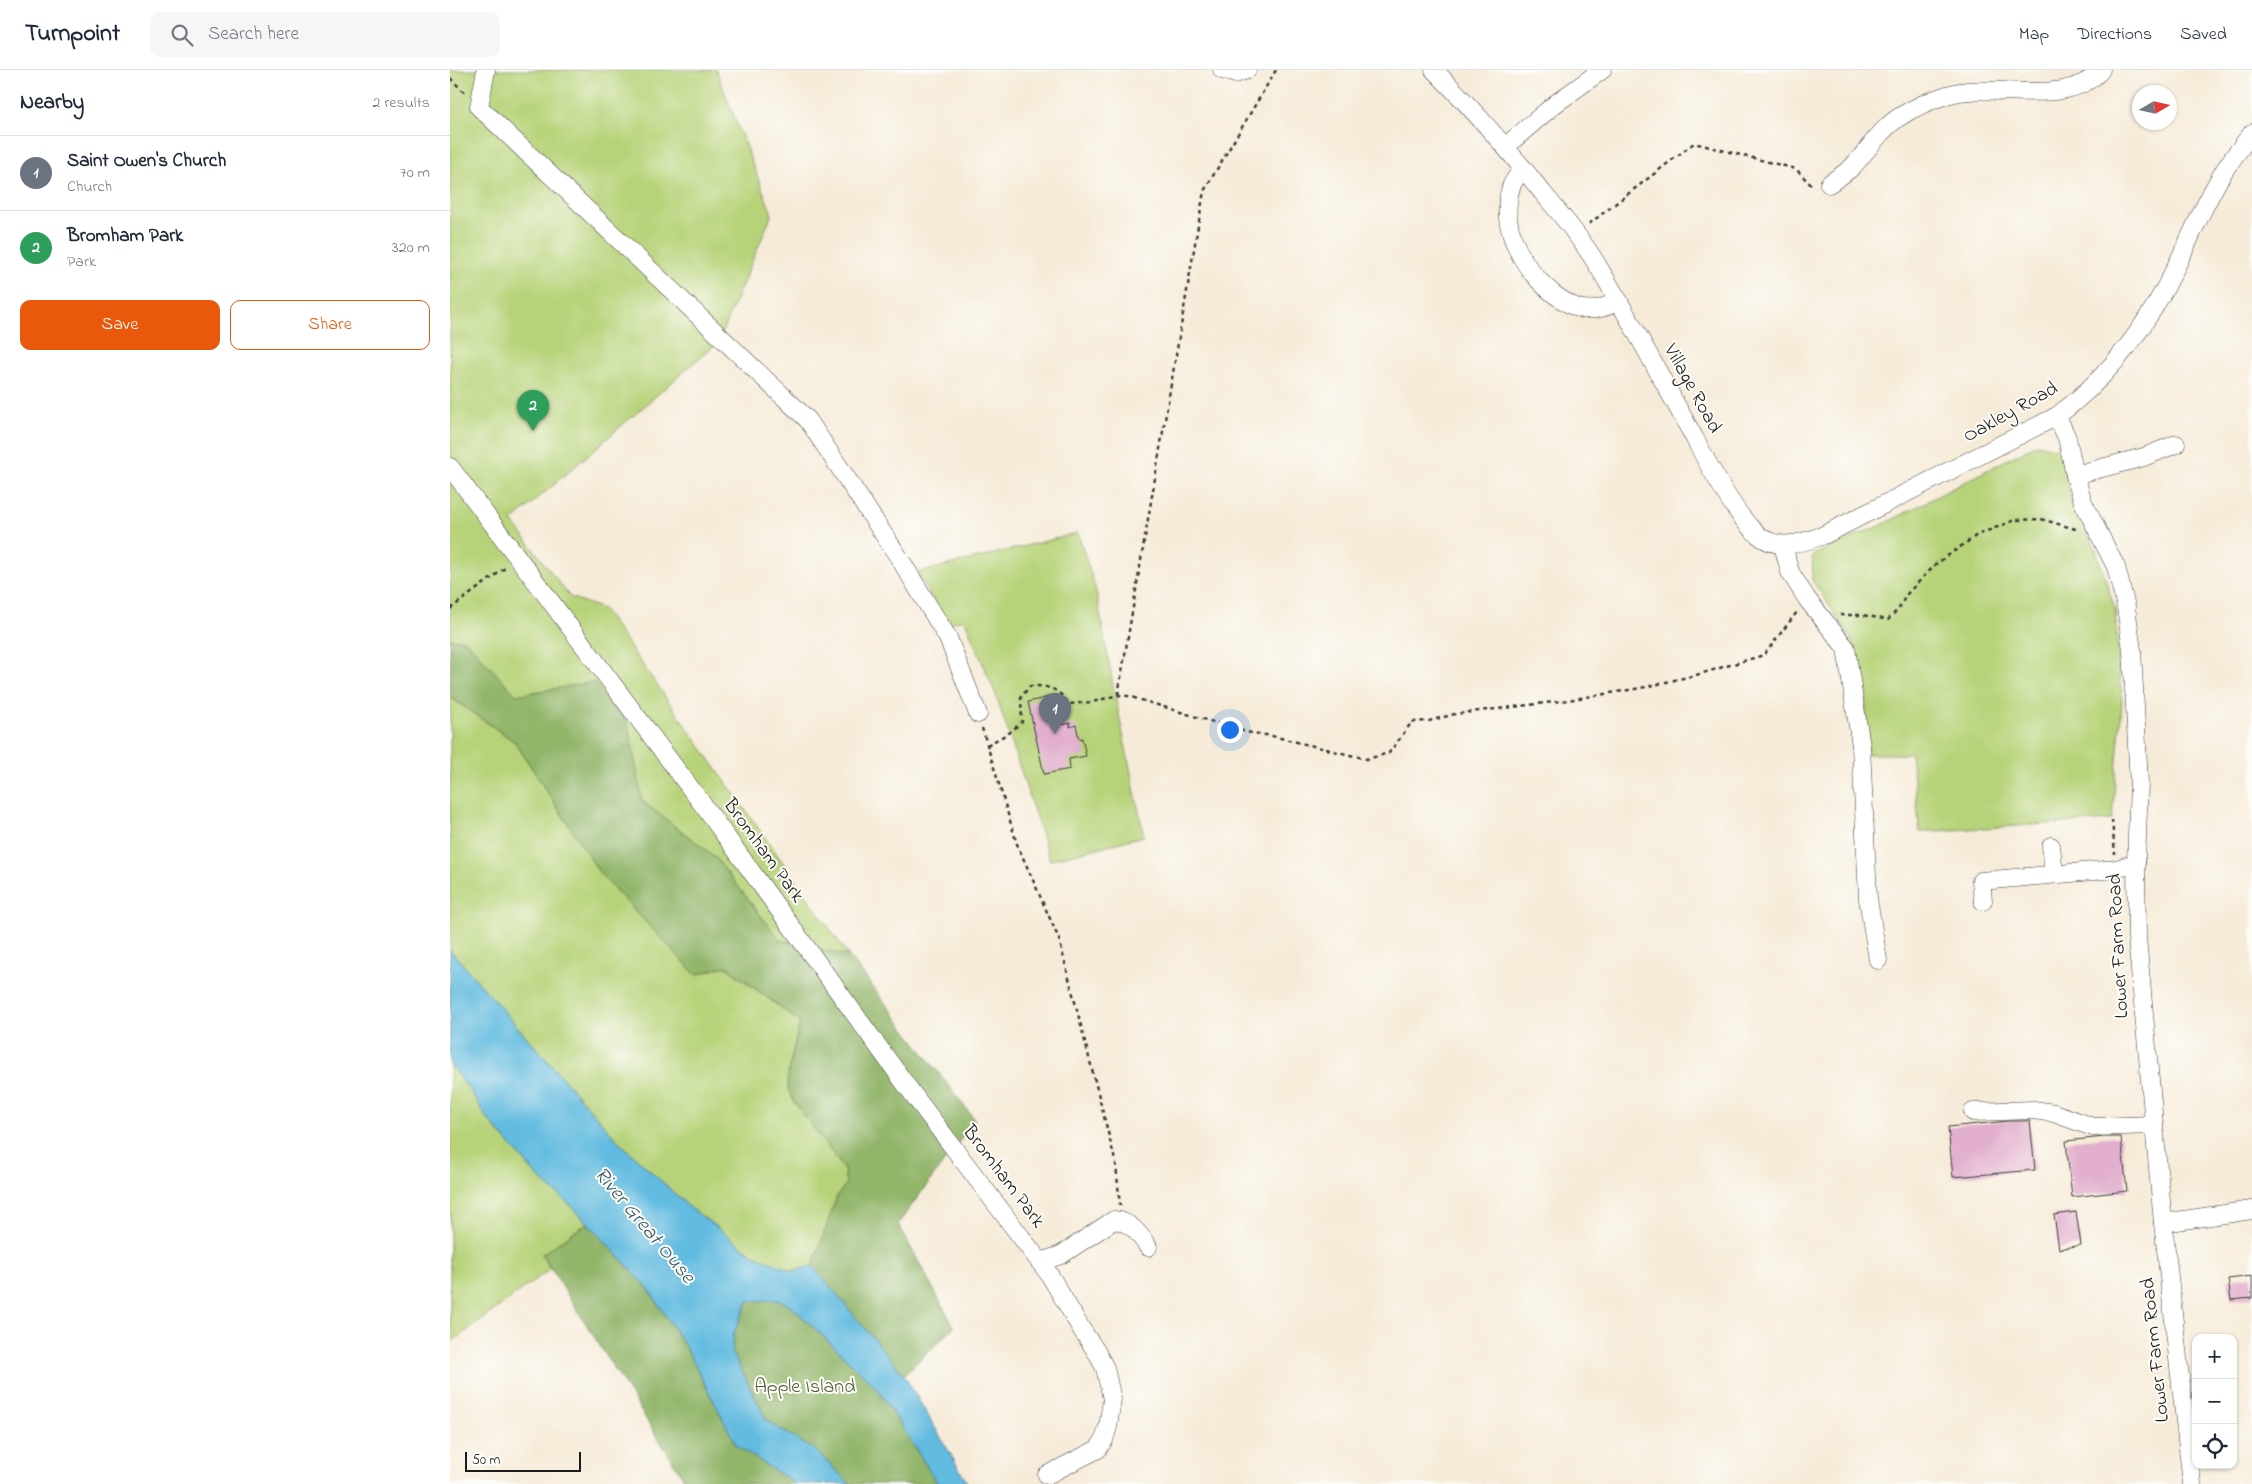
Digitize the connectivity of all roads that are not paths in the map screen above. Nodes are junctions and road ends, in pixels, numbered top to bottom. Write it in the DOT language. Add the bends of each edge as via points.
graph roads {
  1 [pos="486,70"];
  2 [pos="1222,70"];
  3 [pos="1247,70"];
  4 [pos="1434,70"];
  5 [pos="1602,70"];
  6 [pos="2101,70"];
  7 [pos="2252,133"];
  8 [pos="1506,146"];
  9 [pos="1523,168"];
  10 [pos="1829,184"];
  11 [pos="1619,301"];
  12 [pos="2057,416"];
  13 [pos="2176,444"];
  14 [pos="450,467"];
  15 [pos="2075,475"];
  16 [pos="1783,545"];
  17 [pos="978,714"];
  18 [pos="2052,846"];
  19 [pos="2136,863"];
  20 [pos="2054,874"];
  21 [pos="1983,901"];
  22 [pos="1878,960"];
  23 [pos="1973,1112"];
  24 [pos="2154,1125"];
  25 [pos="2252,1210"];
  26 [pos="2163,1223"];
  27 [pos="1148,1247"];
  28 [pos="1040,1262"];
  29 [pos="1047,1475"];
  30 [pos="2192,1484"];
  1 -- 17 [label="street" via="479,107 808,420 948,638"];
  2 -- 3 [label="street" via="1235,74"];
  4 -- 8 [label="street, Village Road"];
  5 -- 8 [label="street" via="1555,104"];
  6 -- 10 [label="street" via="2093,79 2077,87 2059,91 1977,90 1926,103 1900,116 1850,169"];
  7 -- 12 [label="street, Oakley Road" via="2221,174 2163,292 2134,338 2101,379"];
  8 -- 9 [label="street, Village Road"];
  9 -- 11 [label="street, Village Road" via="1576,234"];
  9 -- 11 [label="street" via="1511,187 1508,204 1509,224 1522,262 1546,288 1579,308 1604,308"];
  11 -- 16 [label="street, Village Road" via="1714,473 1744,520 1769,543"];
  12 -- 15 [label="street, Lower Farm Road" via="2067,438"];
  12 -- 16 [label="street, Oakley Road" via="1824,535 1799,544"];
  13 -- 15 [label="street" via="2144,457"];
  14 -- 28 [label="street, Bromham Park"];
  15 -- 19 [label="street, Lower Farm Road" via="2083,502 2116,567 2126,607 2132,650 2139,783"];
  16 -- 22 [label="street" via="1790,572 1846,648 1861,746 1868,899"];
  18 -- 20 [label="street"];
  19 -- 20 [label="street" via="2116,869"];
  19 -- 24 [label="street, Lower Farm Road" via="2137,937"];
  20 -- 21 [label="street" via="1981,881"];
  23 -- 24 [label="street" via="2046,1111 2093,1127"];
  24 -- 26 [label="street, Lower Farm Road"];
  25 -- 26 [label="street"];
  26 -- 30 [label="street, Lower Farm Road"];
  27 -- 28 [label="street" via="1133,1227 1114,1220 1061,1255"];
  28 -- 29 [label="street, Bromham Park" via="1106,1368 1112,1399 1108,1427 1098,1449"];
}
